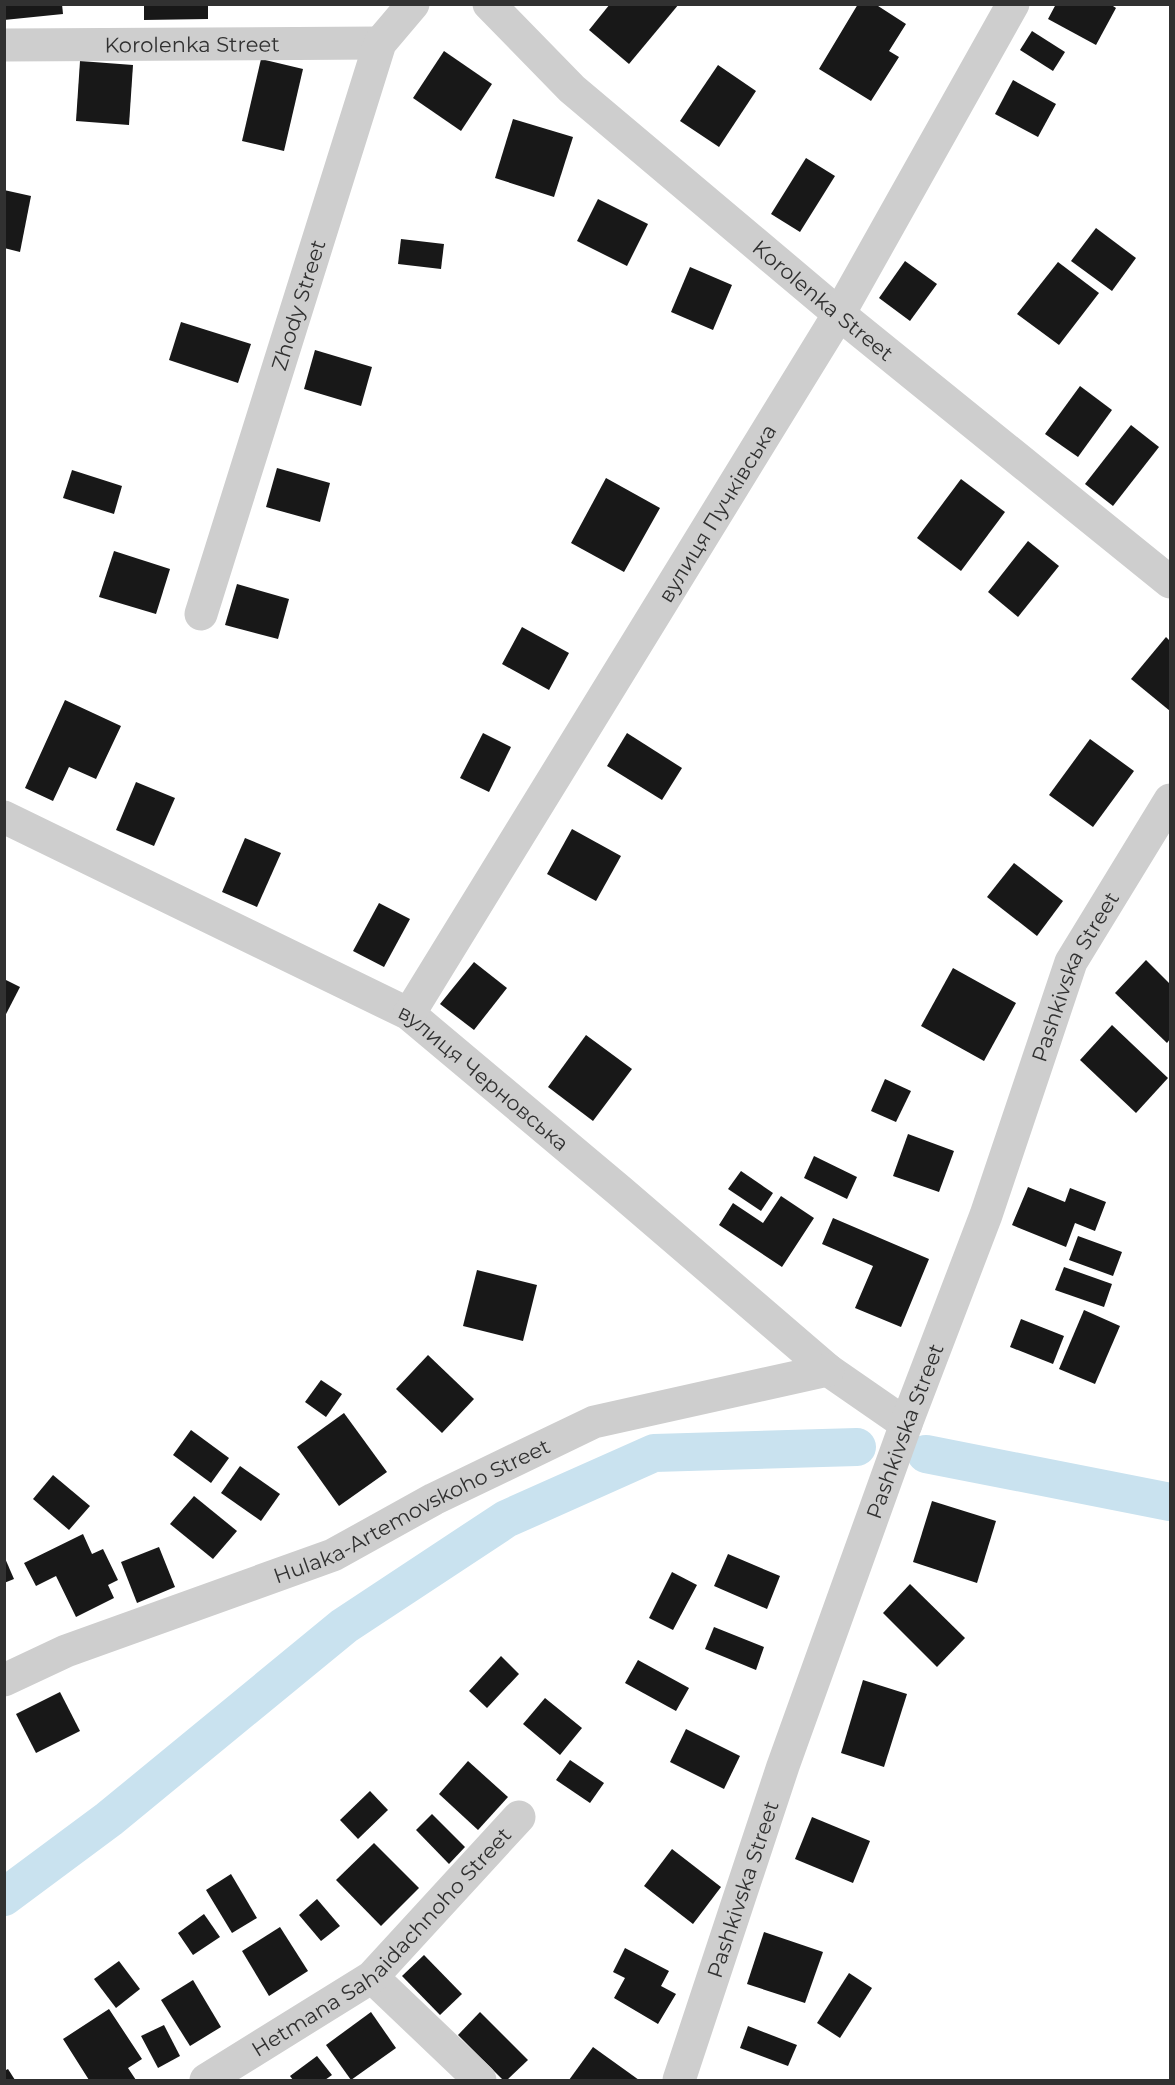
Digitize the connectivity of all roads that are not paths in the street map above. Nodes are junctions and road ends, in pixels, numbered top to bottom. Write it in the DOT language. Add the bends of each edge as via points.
graph roads {
  1 [pos="413,4"];
  2 [pos="489,4"];
  3 [pos="1013,4"];
  4 [pos="380,44"];
  5 [pos="4,45"];
  6 [pos="839,314"];
  7 [pos="1170,582"];
  8 [pos="201,614"];
  9 [pos="1170,800"];
  10 [pos="4,817"];
  11 [pos="409,1014"];
  12 [pos="828,1370"];
  13 [pos="906,1424"];
  14 [pos="4,1680"];
  15 [pos="519,1817"];
  16 [pos="372,1977"];
  17 [pos="206,2080"];
  18 [pos="480,2080"];
  19 [pos="679,2080"];
  1 -- 4 [label="street, Zhody Street"];
  2 -- 6 [label="street, Korolenka Street" via="572,89"];
  3 -- 6 [label="street, вулиця Пучківська"];
  4 -- 5 [label="street, Korolenka Street"];
  4 -- 8 [label="street, Zhody Street"];
  6 -- 7 [label="street, Korolenka Street"];
  6 -- 11 [label="street, вулиця Пучківська"];
  9 -- 13 [label="street, Pashkivska Street" via="1071,962 986,1215"];
  10 -- 11 [label="street, вулиця Черновська"];
  11 -- 12 [label="street, вулиця Черновська"];
  12 -- 13 [label="street, вулиця Черновська"];
  12 -- 14 [label="street, Hulaka-Artemovskoho Street" via="594,1422 434,1499 333,1555 66,1651"];
  13 -- 19 [label="street, Pashkivska Street" via="783,1766"];
  15 -- 16 [label="street, Hetmana Sahaidachnoho Street"];
  16 -- 17 [label="street, Hetmana Sahaidachnoho Street"];
  16 -- 18 [label="street"];
}
